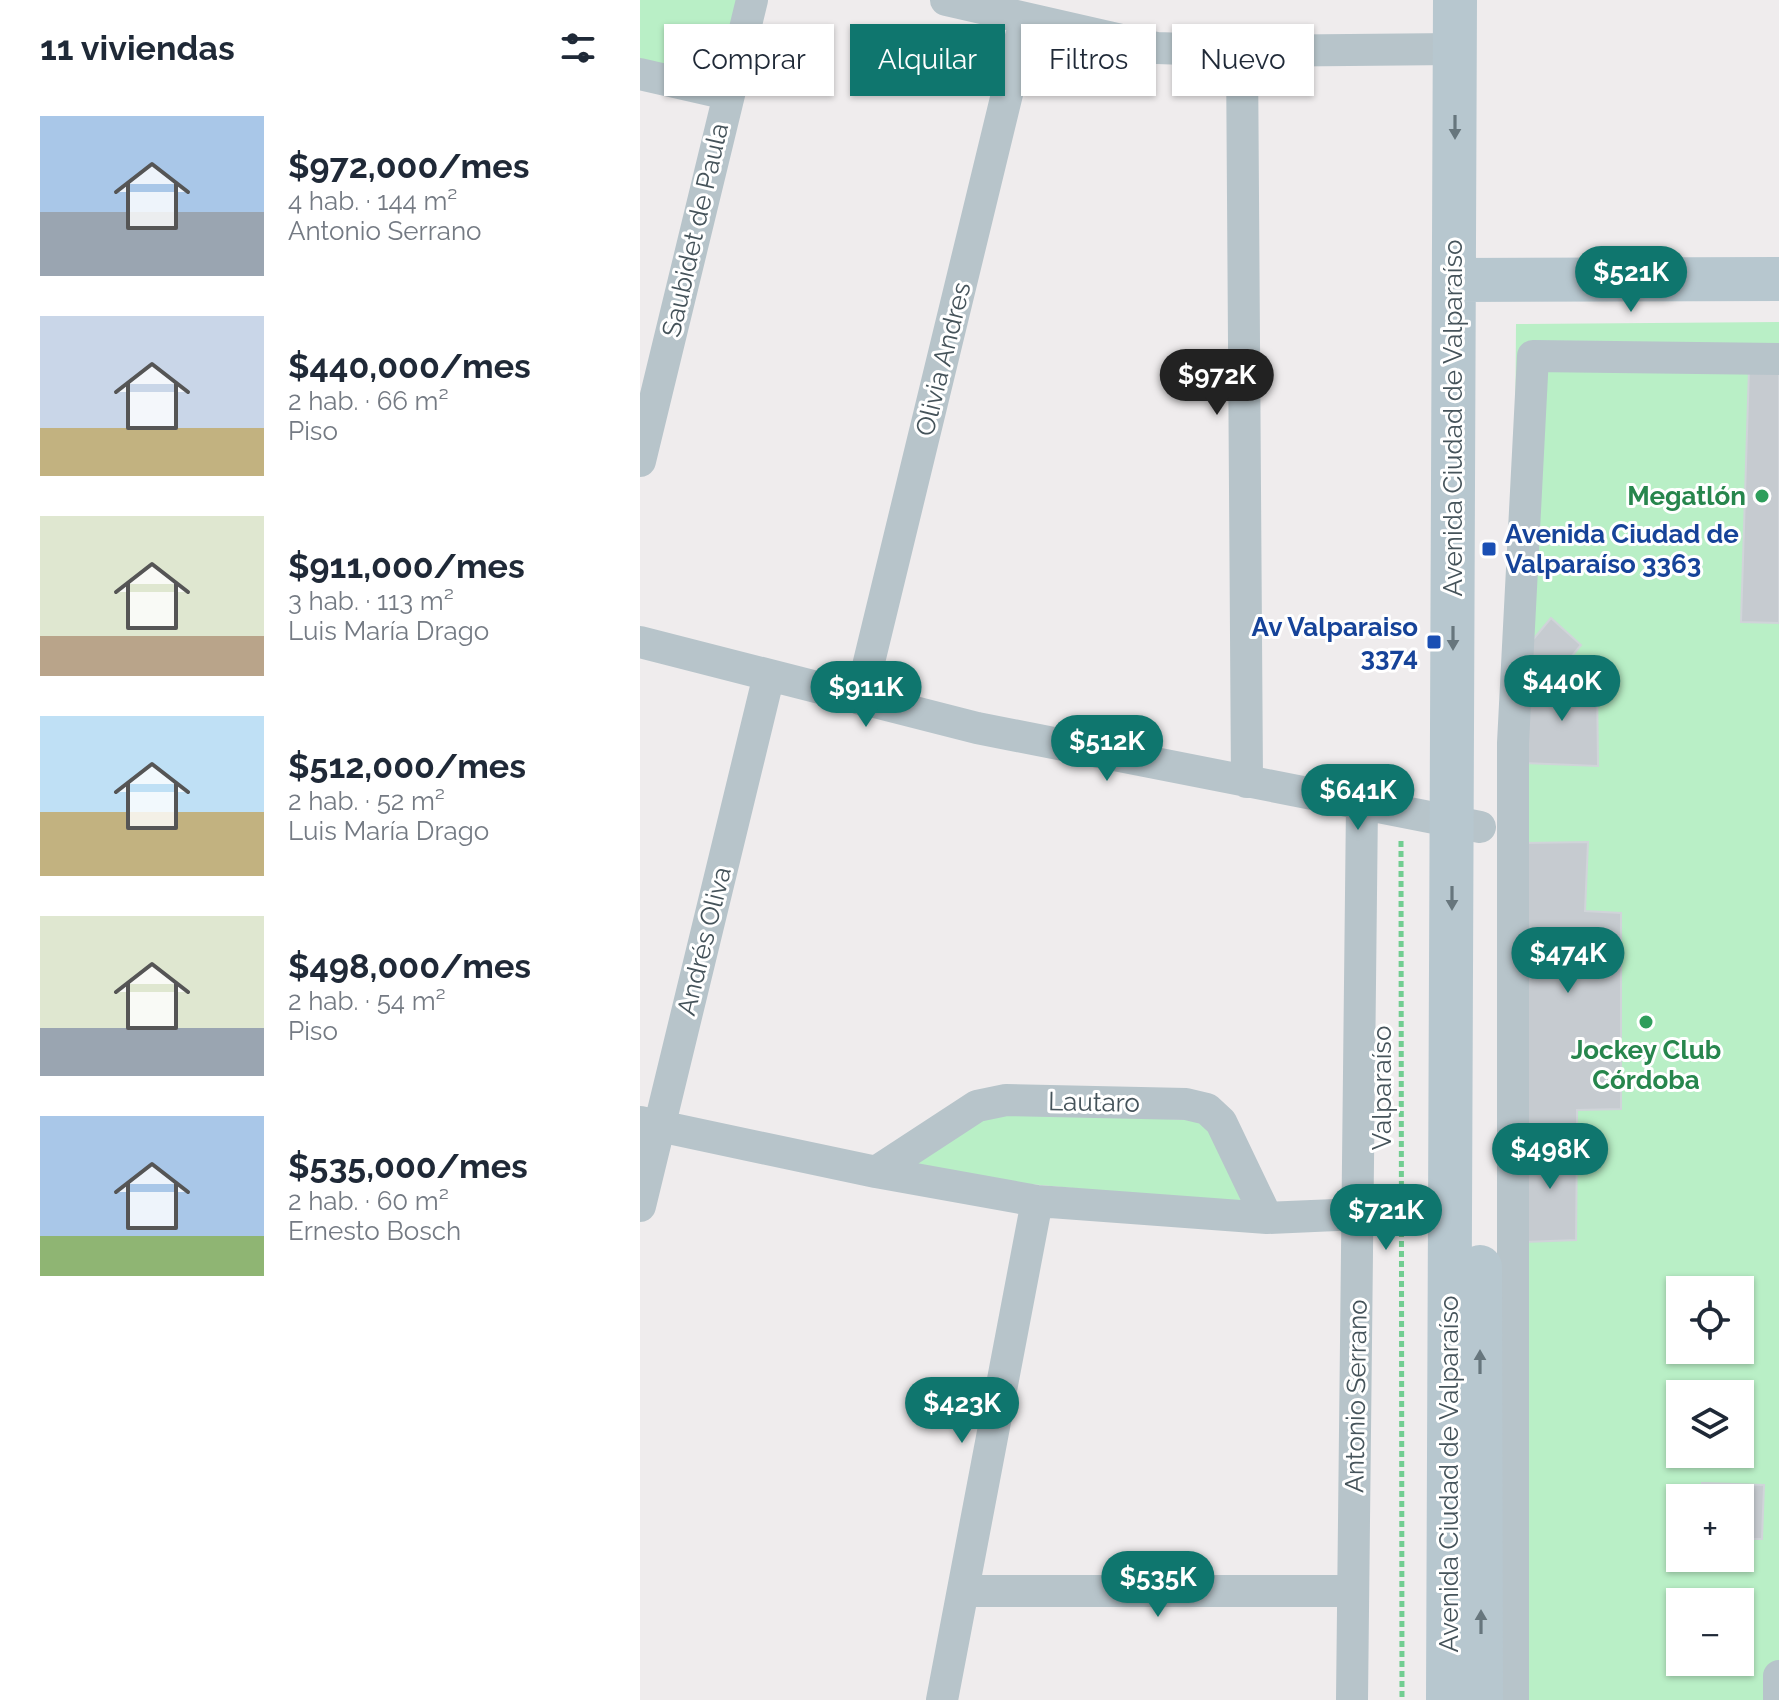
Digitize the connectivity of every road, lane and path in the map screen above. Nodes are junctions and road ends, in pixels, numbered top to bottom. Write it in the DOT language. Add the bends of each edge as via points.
graph roads {
  1 [pos="752,0"];
  2 [pos="946,0"];
  3 [pos="1455,0"];
  4 [pos="1025,20"];
  5 [pos="746,24"];
  6 [pos="1172,49"];
  7 [pos="1455,49"];
  8 [pos="1314,50"];
  9 [pos="640,74"];
  10 [pos="664,80"];
  11 [pos="727,96"];
  12 [pos="1242,96"];
  13 [pos="1779,279"];
  14 [pos="1468,280"];
  15 [pos="1779,359"];
  16 [pos="640,461"];
  17 [pos="640,642"];
  18 [pos="769,675"];
  19 [pos="860,699"];
  20 [pos="1247,782"];
  21 [pos="1362,804"];
  22 [pos="1401,812"];
  23 [pos="1466,824"];
  24 [pos="650,1124"];
  25 [pos="876,1172"];
  26 [pos="1037,1201"];
  27 [pos="640,1206"];
  28 [pos="1359,1214"];
  29 [pos="1267,1218"];
  30 [pos="963,1591"];
  31 [pos="1353,1591"];
  32 [pos="1779,1676"];
  33 [pos="942,1700"];
  34 [pos="1352,1700"];
  35 [pos="1402,1700"];
  36 [pos="1448,1700"];
  37 [pos="1481,1700"];
  38 [pos="1513,1700"];
  39 [pos="1779,1700"];
  1 -- 5 [label="street, Saubidet de Paula"];
  2 -- 4 [label="street"];
  3 -- 7 [label="main road, Avenida Ciudad de Valparaíso"];
  4 -- 6 [label="street"];
  4 -- 19 [label="street, Olivia Andres"];
  7 -- 8 [label="street"];
  7 -- 14 [label="main road, Avenida Ciudad de Valparaíso, one-way"];
  9 -- 10 [label="street"];
  11 -- 16 [label="street, Saubidet de Paula"];
  12 -- 20 [label="street"];
  13 -- 14 [label="main road"];
  14 -- 23 [label="main road, Avenida Ciudad de Valparaíso"];
  15 -- 38 [label="street" via="1533,356 1513,743"];
  17 -- 18 [label="street"];
  18 -- 19 [label="street"];
  18 -- 24 [label="street, Andrés Oliva"];
  19 -- 20 [label="street"];
  20 -- 21 [label="street"];
  21 -- 22 [label="street"];
  21 -- 28 [label="street, Antonio Serrano"];
  22 -- 23 [label="street"];
  22 -- 35 [label="path, Valparaíso"];
  23 -- 36 [label="main road, Avenida Ciudad de Valparaíso, one-way"];
  37 -- 23 [label="main road, Avenida Ciudad de Valparaíso, one-way"];
  24 -- 25 [label="street"];
  24 -- 27 [label="street, Andrés Oliva"];
  25 -- 26 [label="street"];
  25 -- 29 [label="street, Lautaro" via="977,1106 1006,1100 1186,1104 1207,1109 1221,1122"];
  26 -- 29 [label="street"];
  26 -- 30 [label="street"];
  28 -- 29 [label="street"];
  28 -- 31 [label="street, Antonio Serrano"];
  30 -- 31 [label="street"];
  30 -- 33 [label="street"];
  31 -- 34 [label="street, Antonio Serrano"];
  32 -- 39 [label="street"];
}
